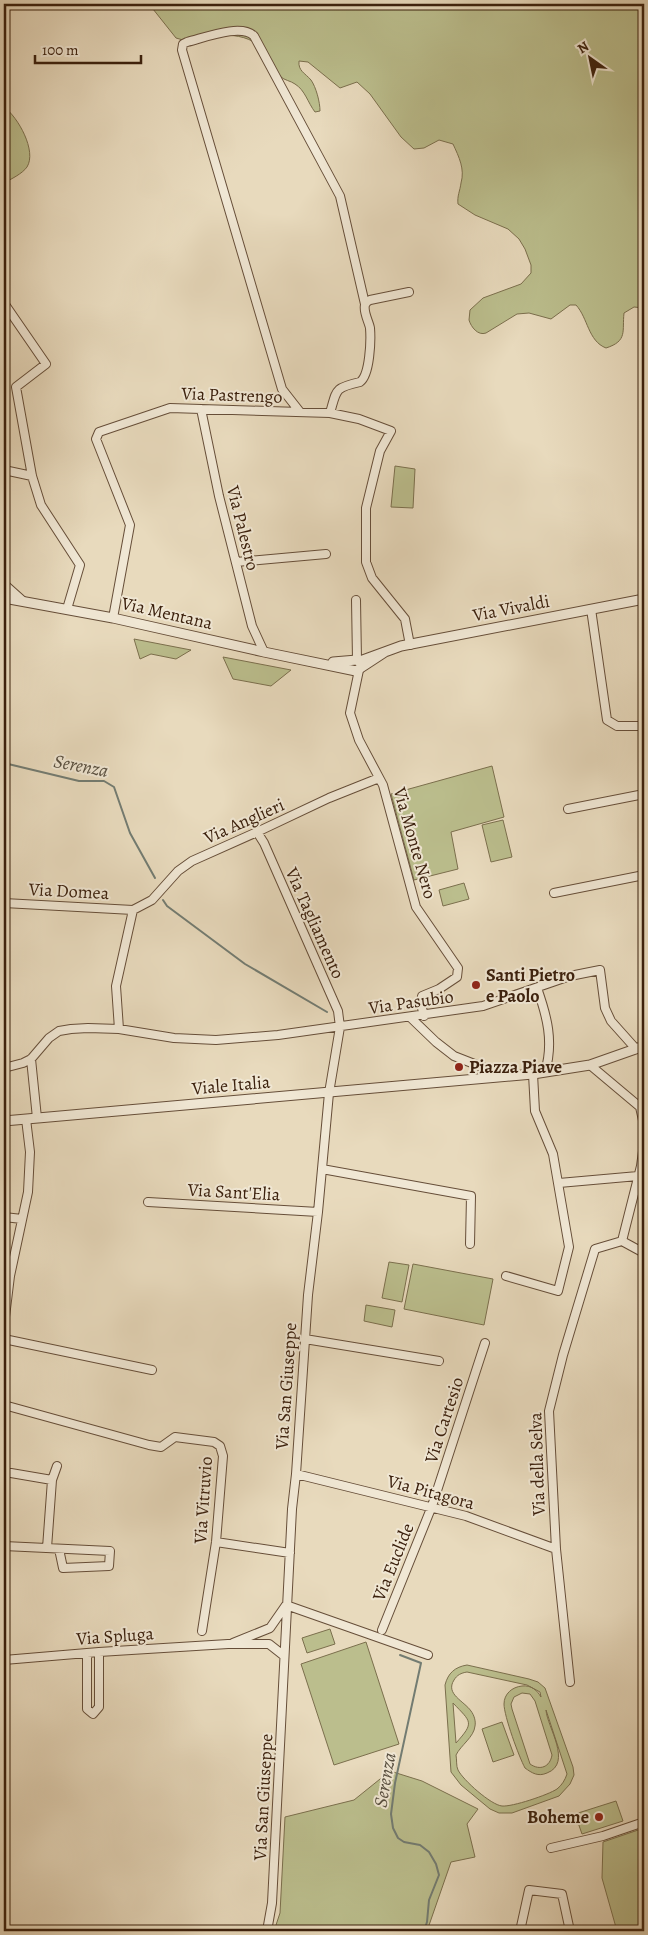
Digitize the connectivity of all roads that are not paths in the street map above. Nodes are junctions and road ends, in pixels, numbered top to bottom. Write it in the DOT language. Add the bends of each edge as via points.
graph roads {
  1 [pos="409,292"];
  2 [pos="4,303"];
  3 [pos="365,304"];
  4 [pos="201,409"];
  5 [pos="300,412"];
  6 [pos="330,413"];
  7 [pos="4,470"];
  8 [pos="32,476"];
  9 [pos="326,554"];
  10 [pos="236,562"];
  11 [pos="4,584"];
  12 [pos="4,598"];
  13 [pos="644,599"];
  14 [pos="356,600"];
  15 [pos="23,602"];
  16 [pos="67,609"];
  17 [pos="591,609"];
  18 [pos="113,618"];
  19 [pos="410,645"];
  20 [pos="264,652"];
  21 [pos="357,666"];
  22 [pos="644,726"];
  23 [pos="379,778"];
  24 [pos="644,794"];
  25 [pos="568,808"];
  26 [pos="257,832"];
  27 [pos="644,875"];
  28 [pos="554,893"];
  29 [pos="4,902"];
  30 [pos="134,910"];
  31 [pos="537,988"];
  32 [pos="424,1016"];
  33 [pos="410,1017"];
  34 [pos="340,1027"];
  35 [pos="119,1029"];
  36 [pos="640,1048"];
  37 [pos="31,1059"];
  38 [pos="590,1065"];
  39 [pos="4,1068"];
  40 [pos="545,1072"];
  41 [pos="533,1074"];
  42 [pos="506,1076"];
  43 [pos="329,1093"];
  44 [pos="37,1118"];
  45 [pos="26,1119"];
  46 [pos="4,1121"];
  47 [pos="644,1125"];
  48 [pos="644,1144"];
  49 [pos="322,1169"];
  50 [pos="638,1176"];
  51 [pos="559,1184"];
  52 [pos="148,1202"];
  53 [pos="318,1212"];
  54 [pos="4,1217"];
  55 [pos="22,1219"];
  56 [pos="622,1241"];
  57 [pos="470,1244"];
  58 [pos="644,1253"];
  59 [pos="506,1276"];
  60 [pos="4,1325"];
  61 [pos="4,1339"];
  62 [pos="305,1340"];
  63 [pos="485,1343"];
  64 [pos="439,1361"];
  65 [pos="152,1370"];
  66 [pos="4,1405"];
  67 [pos="57,1466"];
  68 [pos="11,1473"];
  69 [pos="296,1474"];
  70 [pos="52,1480"];
  71 [pos="432,1506"];
  72 [pos="216,1542"];
  73 [pos="4,1546"];
  74 [pos="47,1548"];
  75 [pos="59,1549"];
  76 [pos="556,1549"];
  77 [pos="290,1553"];
  78 [pos="286,1605"];
  79 [pos="270,1628"];
  80 [pos="382,1630"];
  81 [pos="202,1631"];
  82 [pos="286,1635"];
  83 [pos="228,1644"];
  84 [pos="99,1652"];
  85 [pos="87,1653"];
  86 [pos="283,1655"];
  87 [pos="428,1655"];
  88 [pos="4,1660"];
  89 [pos="570,1682"];
  90 [pos="644,1822"];
  91 [pos="551,1848"];
  92 [pos="268,1931"];
  93 [pos="520,1931"];
  94 [pos="570,1931"];
  1 -- 3 [label="street" via="370,300"];
  2 -- 8 [label="street" via="46,364 16,387"];
  3 -- 5 [label="street, Via Pastrengo" via="340,196 254,36 247,31 235,30 183,44 182,50 282,389"];
  3 -- 6 [label="street" via="370,340 364,376 360,382 340,387"];
  4 -- 5 [label="street, Via Pastrengo"];
  4 -- 10 [label="street, Via Palestro"];
  4 -- 18 [label="street, Via Pastrengo" via="170,408 99,432 96,439 130,525"];
  5 -- 6 [label="street"];
  6 -- 19 [label="street" via="392,431 380,451 366,508 366,562 372,578 405,619"];
  7 -- 8 [label="street"];
  8 -- 16 [label="street" via="41,505 80,565"];
  9 -- 10 [label="street"];
  10 -- 20 [label="street, Via Palestro" via="252,626"];
  11 -- 15 [label="street"];
  12 -- 15 [label="street, Via Mentana"];
  13 -- 17 [label="street, Via Vivaldi"];
  14 -- 21 [label="street, Via Monte Nero"];
  15 -- 16 [label="street, Via Mentana"];
  16 -- 18 [label="street, Via Mentana"];
  17 -- 19 [label="street, Via Vivaldi"];
  17 -- 22 [label="street" via="607,720 617,726"];
  18 -- 20 [label="street, Via Mentana"];
  19 -- 21 [label="street, Via Vivaldi" via="385,652"];
  20 -- 21 [label="street, Via Mentana"];
  21 -- 23 [label="street, Via Monte Nero" via="357,684 350,713 359,740"];
  23 -- 26 [label="street, Via Anglieri"];
  23 -- 32 [label="street, Via Monte Nero" via="416,907 458,968 457,977 422,996"];
  24 -- 25 [label="street"];
  26 -- 30 [label="street, Via Anglieri" via="192,860 152,900"];
  26 -- 34 [label="street, Via Tagliamento" via="338,1011"];
  27 -- 28 [label="street"];
  29 -- 30 [label="street, Via Domea"];
  30 -- 35 [label="street" via="116,986"];
  31 -- 32 [label="street, Via Pasubio" via="483,1006"];
  31 -- 36 [label="street, Via Pasubio" via="600,970 605,1008 611,1021"];
  31 -- 40 [label="street" via="550,1030 549,1061"];
  32 -- 33 [label="street, Via Pasubio"];
  33 -- 34 [label="street, Via Pasubio"];
  33 -- 42 [label="street" via="454,1056"];
  34 -- 35 [label="street, Via Pasubio" via="216,1040 174,1038"];
  34 -- 43 [label="street, Via San Giuseppe"];
  35 -- 37 [label="street, Via Pasubio" via="59,1031"];
  36 -- 38 [label="street"];
  37 -- 39 [label="street"];
  37 -- 44 [label="street"];
  38 -- 40 [label="street"];
  38 -- 47 [label="street" via="640,1107"];
  40 -- 41 [label="street"];
  41 -- 42 [label="street"];
  41 -- 51 [label="street" via="535,1111 553,1154"];
  42 -- 43 [label="street, Viale Italia"];
  43 -- 44 [label="street, Viale Italia"];
  43 -- 49 [label="street, Via San Giuseppe"];
  44 -- 45 [label="street, Viale Italia"];
  45 -- 46 [label="street, Viale Italia"];
  45 -- 55 [label="street" via="30,1152 28,1192"];
  48 -- 50 [label="street"];
  49 -- 53 [label="street, Via San Giuseppe"];
  49 -- 57 [label="street" via="471,1196"];
  50 -- 51 [label="street"];
  50 -- 56 [label="street"];
  51 -- 59 [label="street" via="569,1247 558,1291"];
  52 -- 53 [label="street, Via Sant'Elia"];
  53 -- 62 [label="street, Via San Giuseppe"];
  54 -- 55 [label="street"];
  55 -- 60 [label="street"];
  56 -- 58 [label="street"];
  56 -- 76 [label="street, Via della Selva" via="595,1249 549,1411"];
  61 -- 65 [label="street"];
  62 -- 64 [label="street"];
  62 -- 69 [label="street, Via San Giuseppe"];
  63 -- 71 [label="street, Via Cartesio"];
  66 -- 72 [label="street, Via Vitruvio" via="161,1447 175,1437 214,1442 220,1446 223,1456"];
  67 -- 70 [label="street"];
  68 -- 70 [label="street"];
  69 -- 71 [label="street, Via Pitagora"];
  69 -- 77 [label="street, Via San Giuseppe"];
  70 -- 74 [label="street"];
  71 -- 76 [label="street, Via Pitagora"];
  71 -- 80 [label="street, Via Euclide"];
  72 -- 77 [label="street"];
  72 -- 81 [label="street, Via Vitruvio"];
  73 -- 74 [label="street"];
  74 -- 75 [label="street"];
  75 -- 75 [label="street" via="110,1551 109,1566 63,1568"];
  76 -- 89 [label="street, Via della Selva"];
  77 -- 78 [label="street, Via San Giuseppe"];
  78 -- 79 [label="street"];
  78 -- 82 [label="street, Via San Giuseppe"];
  78 -- 87 [label="street"];
  79 -- 82 [label="street"];
  79 -- 83 [label="street, Via Spluga"];
  82 -- 86 [label="street, Via San Giuseppe"];
  83 -- 84 [label="street, Via Spluga"];
  83 -- 86 [label="street, Via Spluga" via="269,1644"];
  84 -- 85 [label="street, Via Spluga"];
  84 -- 85 [label="street" via="99,1707 93,1714 87,1709"];
  85 -- 88 [label="street, Via Spluga"];
  86 -- 92 [label="street, Via San Giuseppe" via="273,1893"];
  90 -- 91 [label="street"];
  93 -- 94 [label="street" via="529,1890 562,1894"];
}
